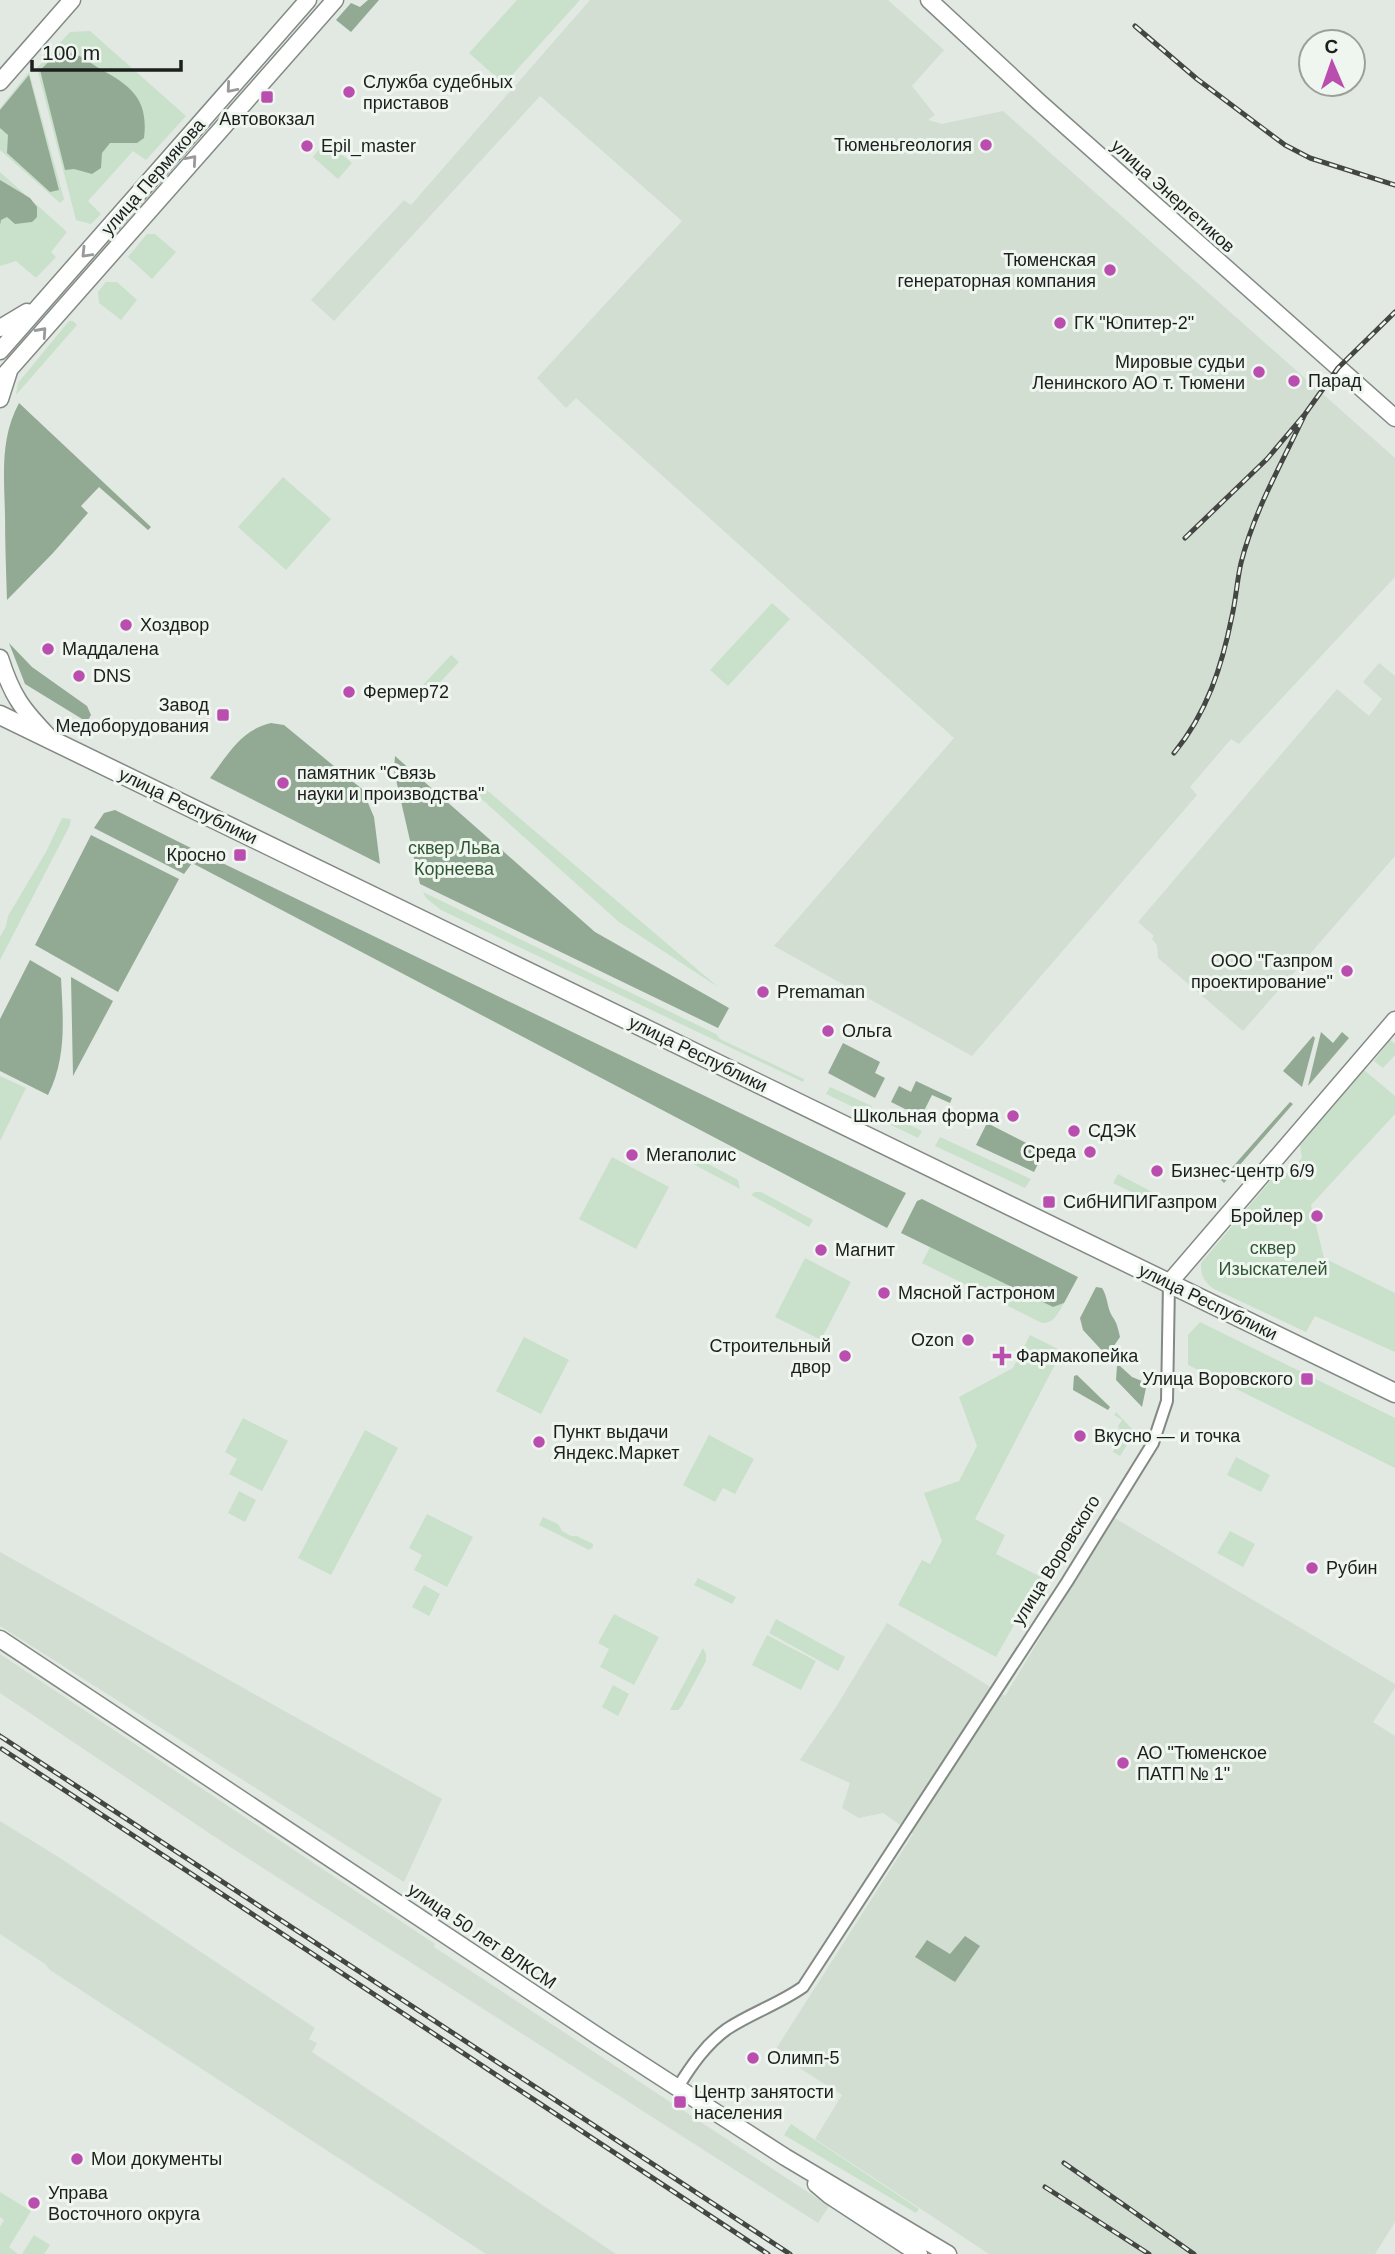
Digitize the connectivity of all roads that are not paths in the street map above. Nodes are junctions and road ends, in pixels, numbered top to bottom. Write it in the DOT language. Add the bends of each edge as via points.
graph roads {
  1 [pos="72,0"];
  2 [pos="308,0"];
  3 [pos="335,0"];
  4 [pos="929,0"];
  5 [pos="0,82"];
  6 [pos="39,306"];
  7 [pos="0,328"];
  8 [pos="0,351"];
  9 [pos="5,373"];
  10 [pos="0,399"];
  11 [pos="1395,418"];
  12 [pos="0,658"];
  13 [pos="0,715"];
  14 [pos="0,723"];
  15 [pos="22,726"];
  16 [pos="54,741"];
  17 [pos="1395,1020"];
  18 [pos="1169,1283"];
  19 [pos="1395,1393"];
  20 [pos="0,1639"];
  21 [pos="678,2087"];
  22 [pos="785,2157"];
  23 [pos="919,2254"];
  24 [pos="948,2254"];
  1 -- 5 [label="street"];
  2 -- 6 [label="street, улица Пермякова, one-way"];
  9 -- 3 [label="street, улица Пермякова, one-way"];
  4 -- 11 [label="street, улица Энергетиков"];
  6 -- 7 [label="street"];
  6 -- 8 [label="street, улица Пермякова"];
  9 -- 10 [label="street"];
  12 -- 16 [label="street" via="23,711"];
  13 -- 15 [label="main road, улица Республики"];
  14 -- 15 [label="street"];
  15 -- 16 [label="main road, улица Республики"];
  16 -- 18 [label="main road, улица Республики"];
  17 -- 18 [label="street"];
  18 -- 19 [label="main road, улица Республики"];
  18 -- 21 [label="street, улица Воровского" via="1167,1401 1153,1443 803,1987 725,2031"];
  20 -- 21 [label="street, улица 50 лет ВЛКСМ"];
  21 -- 22 [label="street, улица 50 лет ВЛКСМ"];
  22 -- 23 [label="street" via="829,2195"];
  22 -- 24 [label="street, улица 50 лет ВЛКСМ"];
}
